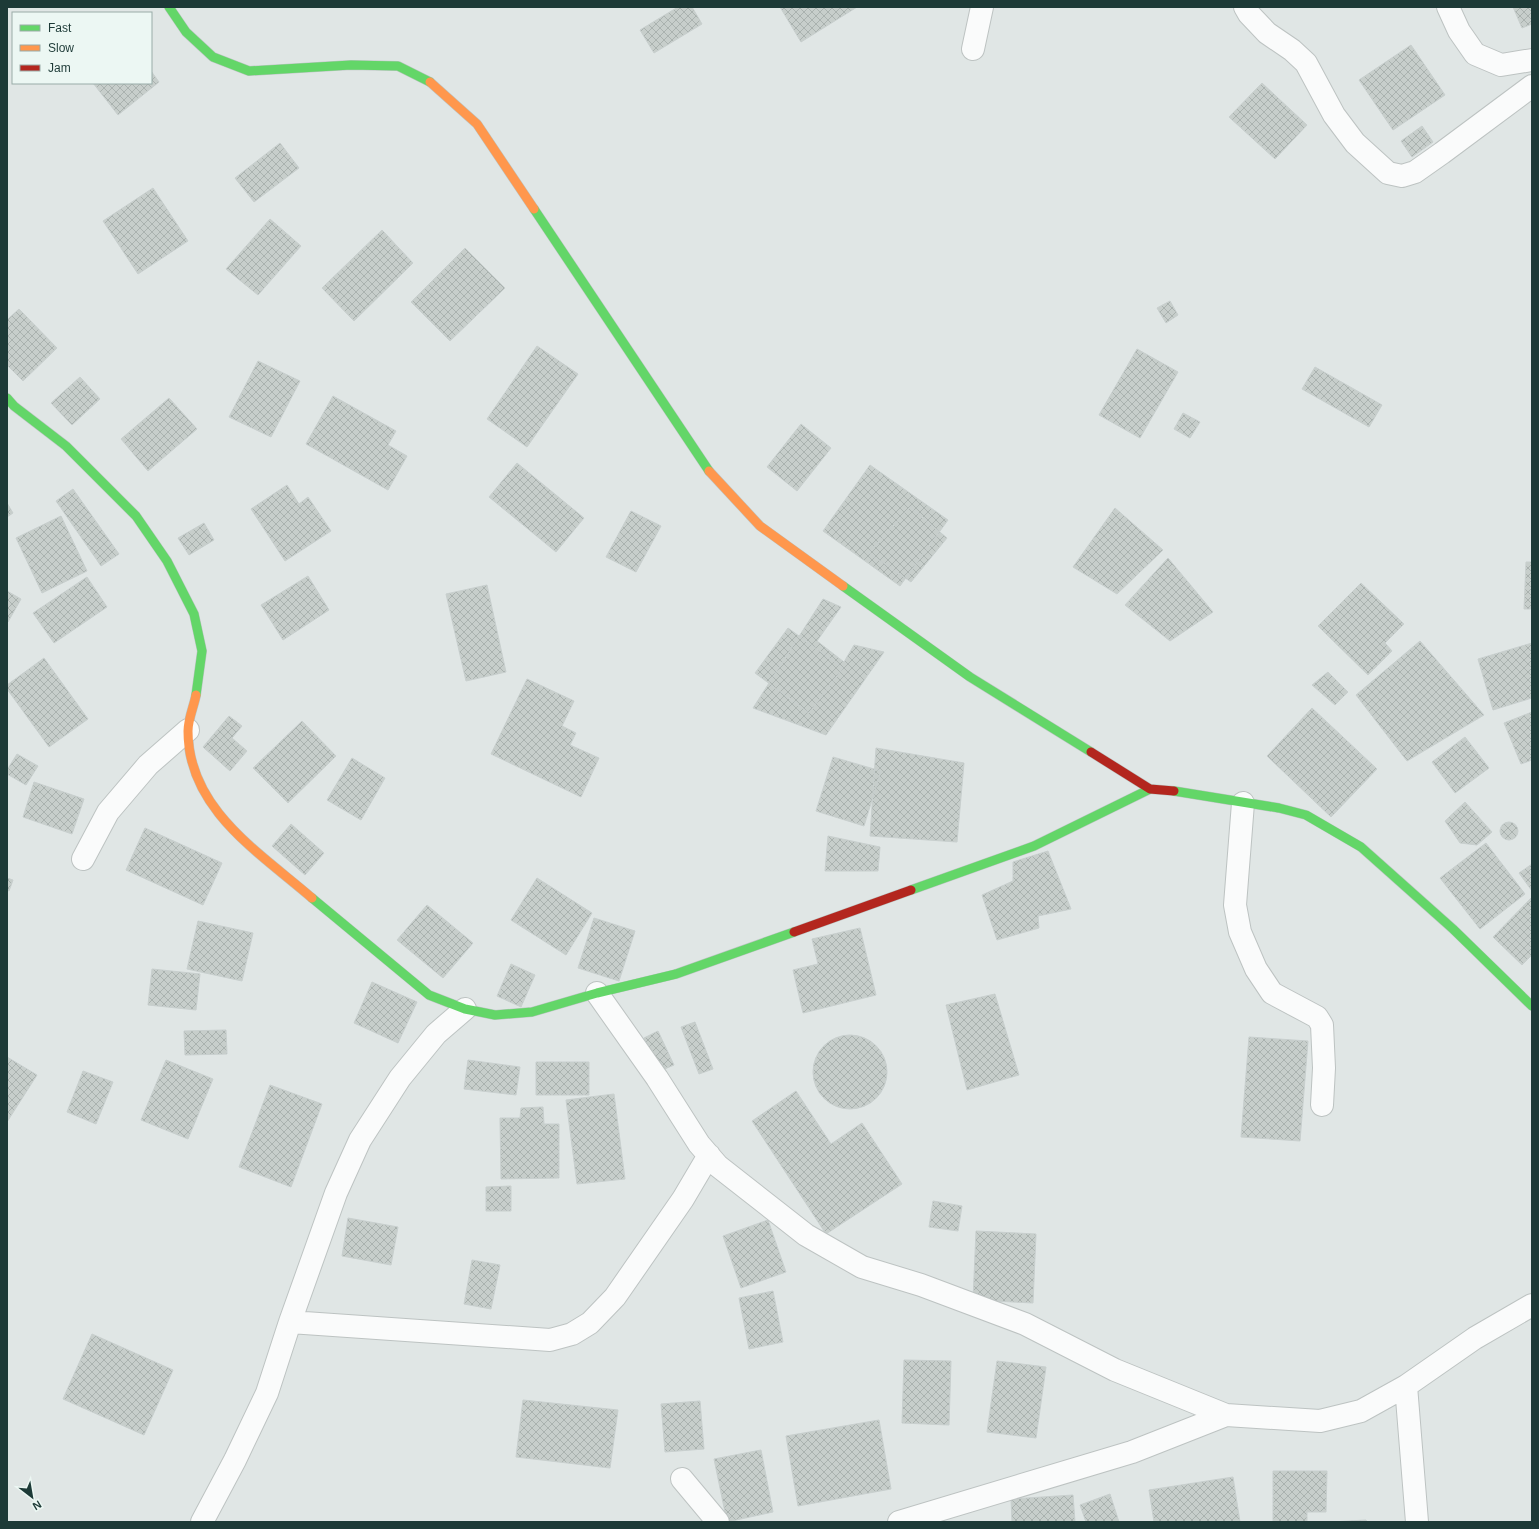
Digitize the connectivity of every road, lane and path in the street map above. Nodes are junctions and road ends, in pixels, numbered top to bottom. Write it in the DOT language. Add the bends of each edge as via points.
graph roads {
  1 [pos="169,7"];
  2 [pos="982,7"];
  3 [pos="1246,7"];
  4 [pos="1448,7"];
  5 [pos="973,49"];
  6 [pos="1532,60"];
  7 [pos="1532,86"];
  8 [pos="7,398"];
  9 [pos="188,730"];
  10 [pos="1150,788"];
  11 [pos="1243,803"];
  12 [pos="83,859"];
  13 [pos="597,993"];
  14 [pos="1532,1006"];
  15 [pos="465,1009"];
  16 [pos="1322,1105"];
  17 [pos="709,1155"];
  18 [pos="1532,1305"];
  19 [pos="290,1322"];
  20 [pos="1406,1386"];
  21 [pos="1226,1415"];
  22 [pos="682,1479"];
  23 [pos="202,1522"];
  24 [pos="718,1522"];
  25 [pos="899,1522"];
  26 [pos="1417,1522"];
  1 -- 10 [label="street" via="186,32 213,57 249,71 351,65 398,66 427,79 477,124 711,474 760,526 970,677"];
  2 -- 5 [label="street"];
  3 -- 7 [label="street" via="1249,14 1267,33 1306,63 1320,92 1355,143 1388,173 1402,176 1415,172"];
  4 -- 6 [label="street" via="1459,31 1475,54 1501,65"];
  8 -- 9 [label="street" via="66,446 136,516 167,561 194,614 202,651 199,683"];
  9 -- 12 [label="street" via="148,765 108,812"];
  9 -- 15 [label="street" via="194,771 208,801 229,827 429,994"];
  10 -- 11 [label="street"];
  10 -- 13 [label="street" via="1034,846 676,974"];
  11 -- 14 [label="street" via="1306,815 1361,847 1454,929"];
  11 -- 16 [label="street" via="1235,905 1240,932 1256,969 1272,993 1317,1017 1322,1025"];
  13 -- 15 [label="street" via="532,1012 495,1015"];
  13 -- 17 [label="street"];
  15 -- 19 [label="street" via="436,1034 400,1078 360,1140 336,1193"];
  17 -- 19 [label="street" via="683,1199 615,1297 590,1323 572,1334 550,1340"];
  17 -- 21 [label="street" via="718,1166 806,1235 862,1267 920,1285 1025,1324 1115,1370"];
  18 -- 20 [label="street" via="1475,1338"];
  19 -- 23 [label="street" via="267,1393"];
  20 -- 21 [label="street" via="1361,1411 1320,1421"];
  20 -- 26 [label="street"];
  21 -- 25 [label="street" via="1132,1452"];
  22 -- 24 [label="street"];
}
